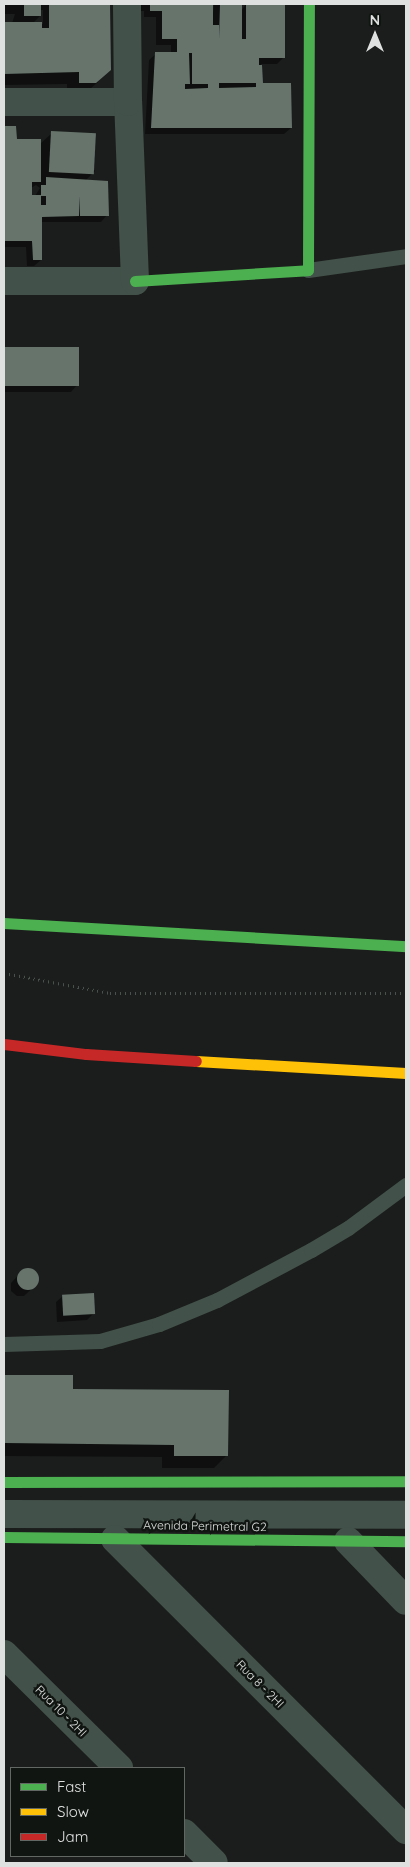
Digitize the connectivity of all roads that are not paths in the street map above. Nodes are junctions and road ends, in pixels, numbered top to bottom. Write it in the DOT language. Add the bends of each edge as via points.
graph roads {
  1 [pos="127,4"];
  2 [pos="309,4"];
  3 [pos="4,102"];
  4 [pos="128,102"];
  5 [pos="406,256"];
  6 [pos="308,270"];
  7 [pos="4,281"];
  8 [pos="135,281"];
  9 [pos="4,923"];
  10 [pos="406,946"];
  11 [pos="4,1044"];
  12 [pos="406,1073"];
  13 [pos="406,1185"];
  14 [pos="4,1344"];
  15 [pos="406,1481"];
  16 [pos="4,1482"];
  17 [pos="4,1514"];
  18 [pos="406,1515"];
  19 [pos="4,1537"];
  20 [pos="115,1539"];
  21 [pos="348,1541"];
  22 [pos="406,1541"];
  23 [pos="406,1601"];
  24 [pos="4,1654"];
  25 [pos="118,1767"];
  26 [pos="406,1830"];
  27 [pos="185,1834"];
  28 [pos="214,1863"];
  1 -- 4 [label="street"];
  2 -- 6 [label="main road"];
  3 -- 4 [label="street"];
  4 -- 8 [label="street"];
  5 -- 6 [label="lane"];
  6 -- 8 [label="main road"];
  7 -- 8 [label="street"];
  9 -- 10 [label="main road"];
  11 -- 12 [label="main road" via="86,1054"];
  13 -- 14 [label="lane" via="348,1228 310,1250 217,1300 159,1324 100,1341"];
  15 -- 16 [label="main road"];
  17 -- 18 [label="street"];
  19 -- 20 [label="main road, Avenida Perimetral G2"];
  20 -- 21 [label="main road, Avenida Perimetral G2"];
  20 -- 26 [label="street, Rua 8 - 2HI"];
  21 -- 22 [label="main road, Avenida Perimetral G2"];
  21 -- 23 [label="street"];
  24 -- 25 [label="street, Rua 10 - 2HI"];
  27 -- 28 [label="street"];
}
